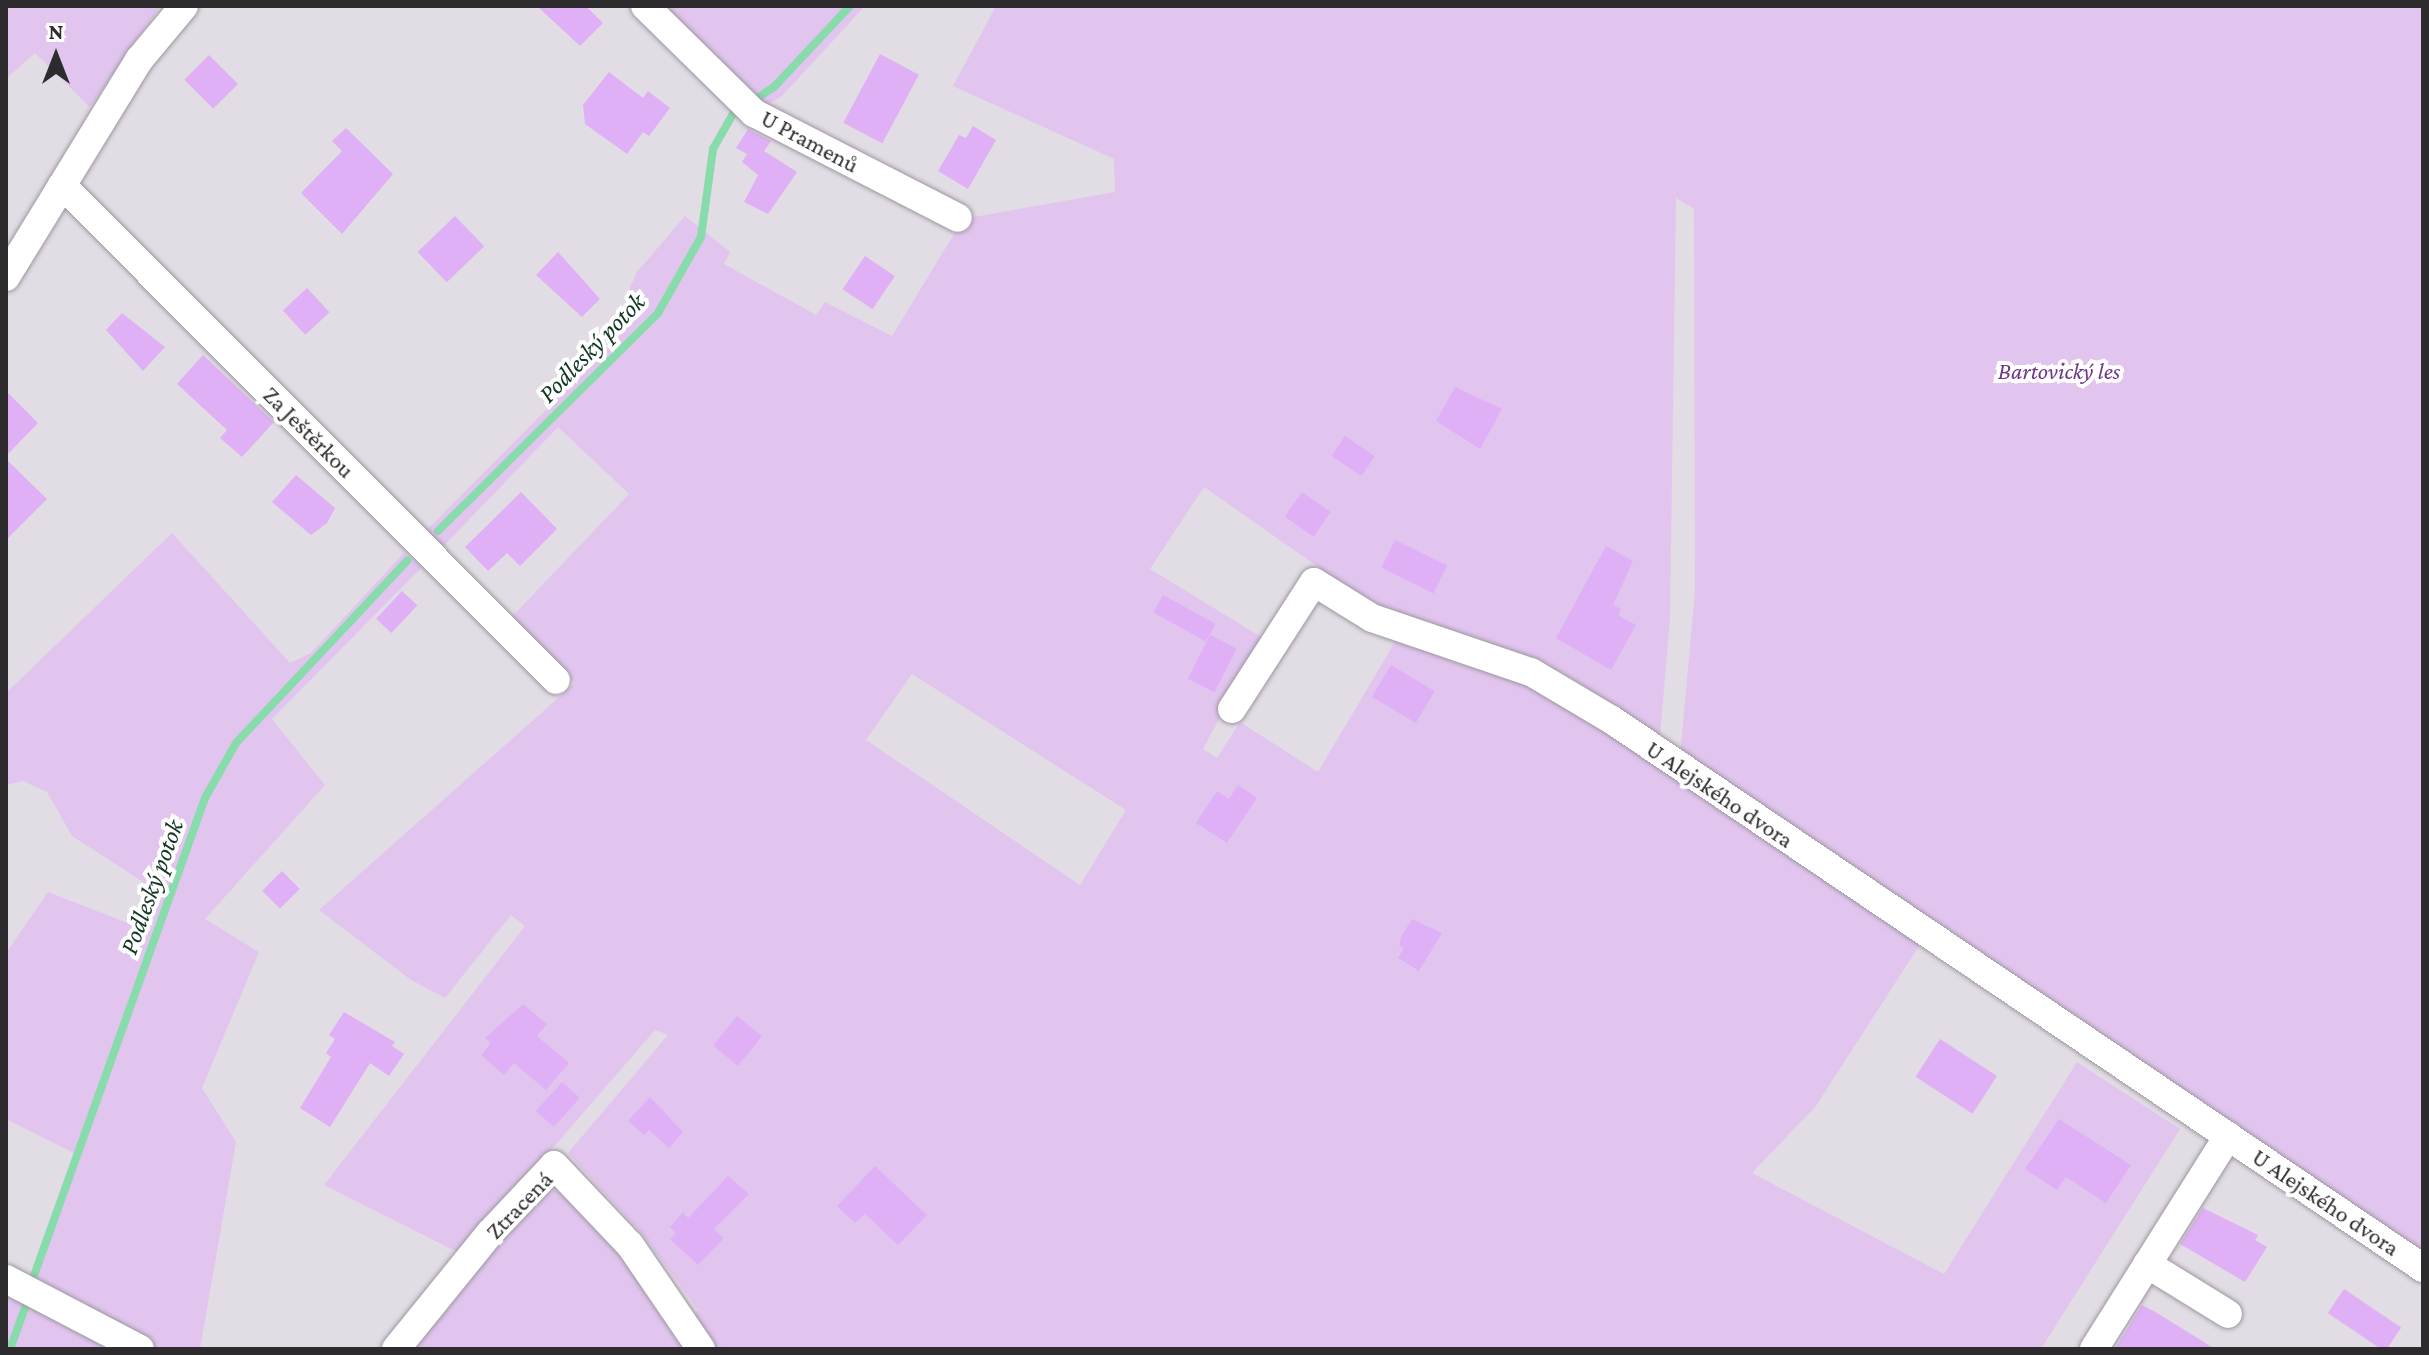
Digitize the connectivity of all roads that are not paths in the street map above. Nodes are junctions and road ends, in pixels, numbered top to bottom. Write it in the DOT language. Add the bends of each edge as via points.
graph roads {
  1 [pos="184,6"];
  2 [pos="645,6"];
  3 [pos="62,185"];
  4 [pos="958,218"];
  5 [pos="6,277"];
  6 [pos="556,680"];
  7 [pos="1232,709"];
  8 [pos="2228,1136"];
  9 [pos="2147,1264"];
  10 [pos="2423,1268"];
  11 [pos="6,1279"];
  12 [pos="2228,1314"];
  13 [pos="140,1349"];
  14 [pos="396,1349"];
  15 [pos="701,1349"];
  16 [pos="2094,1349"];
  1 -- 3 [label="street" via="139,60"];
  2 -- 4 [label="street, U Pramenů" via="754,113"];
  3 -- 5 [label="street"];
  3 -- 6 [label="street, Za Ještěrkou"];
  7 -- 8 [label="street, U Alejského dvora" via="1314,582 1372,618 1531,672 1612,720"];
  8 -- 9 [label="street, U Alejského dvora"];
  8 -- 10 [label="street, U Alejského dvora"];
  9 -- 12 [label="street"];
  9 -- 16 [label="street, U Alejského dvora"];
  11 -- 13 [label="street"];
  14 -- 15 [label="street, Ztracená" via="490,1233 554,1165 630,1245"];
}
